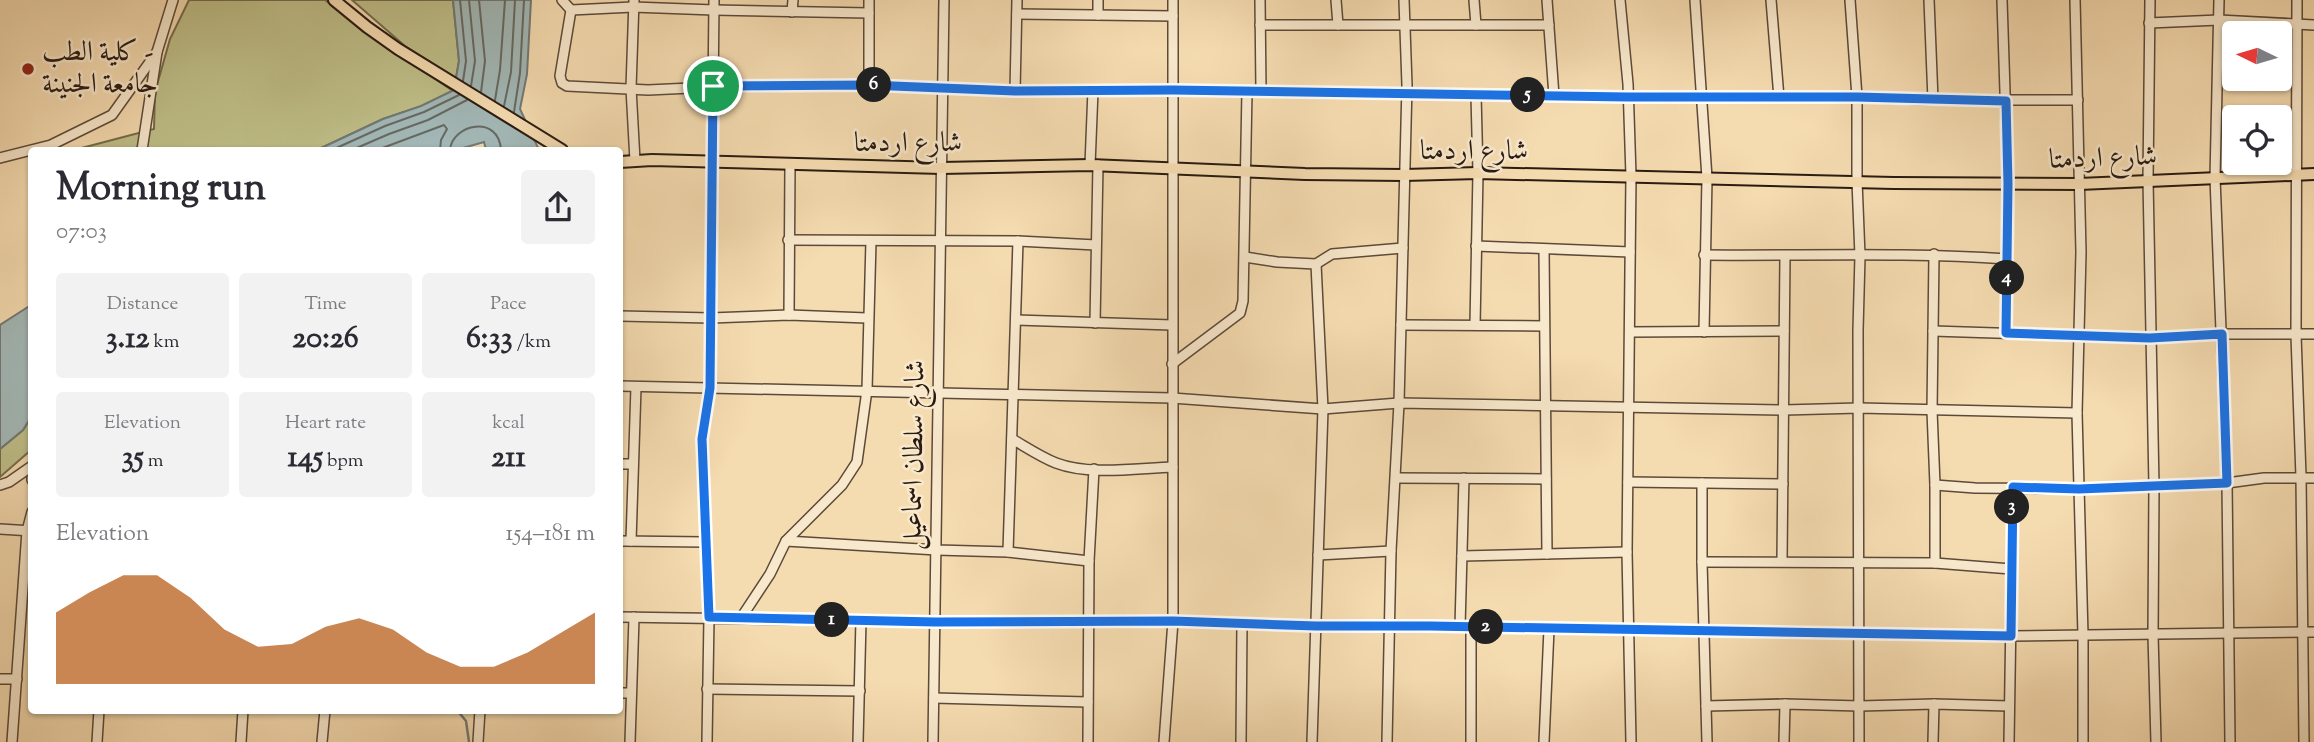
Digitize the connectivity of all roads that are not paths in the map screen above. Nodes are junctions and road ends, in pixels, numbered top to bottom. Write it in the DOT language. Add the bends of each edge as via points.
graph roads {
  1 [pos="173,0"];
  2 [pos="334,0"];
  3 [pos="562,0"];
  4 [pos="793,0"];
  5 [pos="869,0"];
  6 [pos="944,0"];
  7 [pos="1017,0"];
  8 [pos="1098,0"];
  9 [pos="1173,0"];
  10 [pos="1260,0"];
  11 [pos="1336,0"];
  12 [pos="1404,0"];
  13 [pos="1474,0"];
  14 [pos="1547,0"];
  15 [pos="1620,0"];
  16 [pos="1695,0"];
  17 [pos="1771,0"];
  18 [pos="1850,0"];
  19 [pos="1929,0"];
  20 [pos="2002,0"];
  21 [pos="2075,0"];
  22 [pos="2150,0"];
  23 [pos="2219,0"];
  24 [pos="2297,0"];
  25 [pos="634,3"];
  26 [pos="714,5"];
  27 [pos="571,10"];
  28 [pos="792,12"];
  29 [pos="869,13"];
  30 [pos="1017,14"];
  31 [pos="1098,15"];
  32 [pos="1173,16"];
  33 [pos="2219,20"];
  34 [pos="2149,23"];
  35 [pos="1338,24"];
  36 [pos="1405,24"];
  37 [pos="1476,24"];
  38 [pos="1260,25"];
  39 [pos="1549,25"];
  40 [pos="2298,25"];
  41 [pos="2314,25"];
  42 [pos="156,52"];
  43 [pos="869,85"];
  44 [pos="713,86"];
  45 [pos="941,87"];
  46 [pos="631,88"];
  47 [pos="1093,90"];
  48 [pos="1173,90"];
  49 [pos="1015,91"];
  50 [pos="1247,91"];
  51 [pos="1261,91"];
  52 [pos="1406,94"];
  53 [pos="1476,95"];
  54 [pos="1554,96"];
  55 [pos="1628,97"];
  56 [pos="1702,97"];
  57 [pos="1857,97"];
  58 [pos="1779,98"];
  59 [pos="1933,100"];
  60 [pos="2078,100"];
  61 [pos="2006,101"];
  62 [pos="43,147"];
  63 [pos="142,147"];
  64 [pos="556,147"];
  65 [pos="28,151"];
  66 [pos="0,158"];
  67 [pos="635,161"];
  68 [pos="623,162"];
  69 [pos="713,163"];
  70 [pos="790,165"];
  71 [pos="1094,165"];
  72 [pos="940,168"];
  73 [pos="1173,169"];
  74 [pos="1247,172"];
  75 [pos="1478,173"];
  76 [pos="2295,174"];
  77 [pos="2314,174"];
  78 [pos="1404,176"];
  79 [pos="1631,176"];
  80 [pos="1707,178"];
  81 [pos="2215,178"];
  82 [pos="2148,180"];
  83 [pos="1857,181"];
  84 [pos="2008,184"];
  85 [pos="2079,184"];
  86 [pos="788,240"];
  87 [pos="942,240"];
  88 [pos="871,241"];
  89 [pos="1018,241"];
  90 [pos="1096,245"];
  91 [pos="1476,246"];
  92 [pos="1403,248"];
  93 [pos="1544,250"];
  94 [pos="1630,253"];
  95 [pos="1934,254"];
  96 [pos="1704,255"];
  97 [pos="1785,256"];
  98 [pos="1860,256"];
  99 [pos="1245,257"];
  100 [pos="2007,259"];
  101 [pos="1316,264"];
  102 [pos="789,315"];
  103 [pos="623,316"];
  104 [pos="711,318"];
  105 [pos="867,318"];
  106 [pos="1016,320"];
  107 [pos="1095,323"];
  108 [pos="1172,325"];
  109 [pos="1401,325"];
  110 [pos="1475,325"];
  111 [pos="1544,326"];
  112 [pos="1784,331"];
  113 [pos="1933,331"];
  114 [pos="1630,332"];
  115 [pos="1704,332"];
  116 [pos="2006,333"];
  117 [pos="2222,334"];
  118 [pos="2314,334"];
  119 [pos="2296,335"];
  120 [pos="2080,336"];
  121 [pos="2150,338"];
  122 [pos="1172,364"];
  123 [pos="623,386"];
  124 [pos="636,387"];
  125 [pos="710,388"];
  126 [pos="867,390"];
  127 [pos="938,393"];
  128 [pos="1013,395"];
  129 [pos="1172,398"];
  130 [pos="1399,403"];
  131 [pos="1545,406"];
  132 [pos="1629,407"];
  133 [pos="1859,408"];
  134 [pos="1323,409"];
  135 [pos="1784,410"];
  136 [pos="1932,411"];
  137 [pos="2077,413"];
  138 [pos="1012,439"];
  139 [pos="623,464"];
  140 [pos="633,464"];
  141 [pos="1173,467"];
  142 [pos="28,469"];
  143 [pos="1094,470"];
  144 [pos="2301,477"];
  145 [pos="1396,478"];
  146 [pos="1464,478"];
  147 [pos="2314,478"];
  148 [pos="1546,479"];
  149 [pos="1628,482"];
  150 [pos="1702,483"];
  151 [pos="2227,483"];
  152 [pos="1783,484"];
  153 [pos="0,485"];
  154 [pos="1935,485"];
  155 [pos="2154,486"];
  156 [pos="2013,487"];
  157 [pos="2079,489"];
  158 [pos="0,529"];
  159 [pos="28,531"];
  160 [pos="623,541"];
  161 [pos="631,541"];
  162 [pos="786,541"];
  163 [pos="705,542"];
  164 [pos="28,543"];
  165 [pos="937,550"];
  166 [pos="1391,551"];
  167 [pos="1008,552"];
  168 [pos="1627,552"];
  169 [pos="1547,554"];
  170 [pos="1318,555"];
  171 [pos="1462,556"];
  172 [pos="1089,561"];
  173 [pos="1783,561"];
  174 [pos="1702,562"];
  175 [pos="1860,562"];
  176 [pos="1935,563"];
  177 [pos="2011,569"];
  178 [pos="623,617"];
  179 [pos="634,617"];
  180 [pos="709,617"];
  181 [pos="741,618"];
  182 [pos="861,620"];
  183 [pos="1173,621"];
  184 [pos="935,622"];
  185 [pos="1089,622"];
  186 [pos="1242,623"];
  187 [pos="1316,626"];
  188 [pos="1391,626"];
  189 [pos="1466,627"];
  190 [pos="1549,629"];
  191 [pos="1627,630"];
  192 [pos="1704,630"];
  193 [pos="2301,632"];
  194 [pos="2314,632"];
  195 [pos="2228,634"];
  196 [pos="1860,635"];
  197 [pos="2083,635"];
  198 [pos="2153,635"];
  199 [pos="2011,636"];
  200 [pos="0,679"];
  201 [pos="17,679"];
  202 [pos="707,689"];
  203 [pos="860,691"];
  204 [pos="623,693"];
  205 [pos="631,693"];
  206 [pos="934,698"];
  207 [pos="1088,702"];
  208 [pos="1785,704"];
  209 [pos="1934,704"];
  210 [pos="1706,706"];
  211 [pos="1860,706"];
  212 [pos="2009,706"];
  213 [pos="99,714"];
  214 [pos="243,714"];
  215 [pos="325,714"];
  216 [pos="480,714"];
  217 [pos="12,742"];
  218 [pos="97,742"];
  219 [pos="242,742"];
  220 [pos="322,742"];
  221 [pos="478,742"];
  222 [pos="630,742"];
  223 [pos="707,742"];
  224 [pos="858,742"];
  225 [pos="933,742"];
  226 [pos="1088,742"];
  227 [pos="1164,742"];
  228 [pos="1241,742"];
  229 [pos="1312,742"];
  230 [pos="1387,742"];
  231 [pos="1471,742"];
  232 [pos="1544,742"];
  233 [pos="1631,742"];
  234 [pos="1707,742"];
  235 [pos="1784,742"];
  236 [pos="1859,742"];
  237 [pos="1933,742"];
  238 [pos="2009,742"];
  239 [pos="2083,742"];
  240 [pos="2156,742"];
  241 [pos="2230,742"];
  242 [pos="2304,742"];
  1 -- 42 [label="street"];
  2 -- 64 [label="main road" via="367,27"];
  3 -- 27 [label="street"];
  4 -- 28 [label="street"];
  5 -- 29 [label="street"];
  6 -- 45 [label="street, شارع سلطان اسماعيل"];
  7 -- 30 [label="street"];
  8 -- 31 [label="street"];
  9 -- 32 [label="street"];
  10 -- 38 [label="street"];
  11 -- 35 [label="street"];
  12 -- 36 [label="street"];
  13 -- 37 [label="street"];
  14 -- 39 [label="street"];
  15 -- 55 [label="street"];
  16 -- 56 [label="street"];
  17 -- 58 [label="street"];
  18 -- 57 [label="street"];
  19 -- 59 [label="street"];
  20 -- 61 [label="street"];
  21 -- 60 [label="street"];
  22 -- 34 [label="street"];
  23 -- 33 [label="street"];
  24 -- 40 [label="street"];
  25 -- 26 [label="street"];
  25 -- 27 [label="street"];
  25 -- 46 [label="street"];
  26 -- 28 [label="street"];
  26 -- 44 [label="street"];
  27 -- 46 [label="street" via="562,83"];
  28 -- 29 [label="street"];
  29 -- 43 [label="street"];
  30 -- 31 [label="street"];
  30 -- 49 [label="street"];
  31 -- 32 [label="street"];
  32 -- 48 [label="street"];
  33 -- 34 [label="street"];
  33 -- 40 [label="street"];
  33 -- 81 [label="street"];
  34 -- 82 [label="street"];
  35 -- 36 [label="street"];
  35 -- 38 [label="street"];
  36 -- 37 [label="street"];
  36 -- 52 [label="street"];
  37 -- 39 [label="street"];
  38 -- 51 [label="street"];
  39 -- 54 [label="street"];
  40 -- 41 [label="street"];
  40 -- 76 [label="street"];
  42 -- 62 [label="street" via="112,115"];
  42 -- 63 [label="street"];
  43 -- 44 [label="street"];
  43 -- 45 [label="street"];
  44 -- 46 [label="street"];
  44 -- 69 [label="street"];
  45 -- 49 [label="street"];
  45 -- 72 [label="street, شارع سلطان اسماعيل"];
  46 -- 67 [label="street"];
  47 -- 48 [label="street"];
  47 -- 49 [label="street"];
  47 -- 71 [label="street"];
  48 -- 50 [label="street"];
  48 -- 73 [label="street"];
  50 -- 51 [label="street"];
  50 -- 74 [label="street"];
  51 -- 52 [label="street"];
  52 -- 53 [label="street"];
  52 -- 78 [label="street"];
  53 -- 54 [label="street"];
  53 -- 75 [label="street"];
  54 -- 55 [label="street"];
  55 -- 56 [label="street"];
  55 -- 79 [label="street"];
  56 -- 58 [label="street"];
  56 -- 80 [label="street"];
  57 -- 58 [label="street"];
  57 -- 59 [label="street"];
  57 -- 83 [label="street"];
  59 -- 61 [label="street"];
  60 -- 61 [label="street"];
  60 -- 85 [label="street"];
  61 -- 84 [label="street"];
  65 -- 66 [label="street"];
  67 -- 68 [label="main road, شارع اردمتا"];
  67 -- 69 [label="main road, شارع اردمتا"];
  69 -- 70 [label="main road, شارع اردمتا"];
  69 -- 104 [label="street"];
  70 -- 72 [label="main road, شارع اردمتا"];
  70 -- 86 [label="street"];
  71 -- 72 [label="main road, شارع اردمتا"];
  71 -- 73 [label="main road, شارع اردمتا"];
  71 -- 90 [label="street"];
  72 -- 87 [label="street, شارع سلطان اسماعيل"];
  73 -- 74 [label="main road, شارع اردمتا"];
  73 -- 108 [label="street"];
  74 -- 78 [label="main road, شارع اردمتا"];
  74 -- 99 [label="street"];
  75 -- 78 [label="main road, شارع اردمتا"];
  75 -- 79 [label="main road, شارع اردمتا"];
  75 -- 91 [label="street"];
  76 -- 77 [label="main road, شارع اردمتا"];
  76 -- 81 [label="main road, شارع اردمتا"];
  76 -- 119 [label="street"];
  78 -- 92 [label="street"];
  79 -- 80 [label="main road, شارع اردمتا"];
  79 -- 94 [label="street"];
  80 -- 83 [label="main road, شارع اردمتا"];
  80 -- 96 [label="street"];
  81 -- 82 [label="main road, شارع اردمتا"];
  81 -- 117 [label="street"];
  82 -- 85 [label="main road, شارع اردمتا"];
  82 -- 121 [label="street"];
  83 -- 84 [label="main road, شارع اردمتا"];
  83 -- 98 [label="street"];
  84 -- 85 [label="main road, شارع اردمتا"];
  84 -- 100 [label="street"];
  85 -- 120 [label="street"];
  86 -- 88 [label="street"];
  86 -- 102 [label="street"];
  87 -- 88 [label="street"];
  87 -- 89 [label="street"];
  87 -- 127 [label="street, شارع سلطان اسماعيل"];
  88 -- 105 [label="street"];
  89 -- 90 [label="street"];
  89 -- 106 [label="street"];
  90 -- 107 [label="street"];
  91 -- 93 [label="street"];
  91 -- 110 [label="street"];
  92 -- 101 [label="street" via="1332,254"];
  92 -- 109 [label="street"];
  93 -- 94 [label="street"];
  93 -- 111 [label="street"];
  94 -- 114 [label="street"];
  95 -- 98 [label="street"];
  95 -- 100 [label="street"];
  95 -- 113 [label="street"];
  96 -- 97 [label="street"];
  96 -- 115 [label="street"];
  97 -- 98 [label="street"];
  97 -- 112 [label="street"];
  98 -- 133 [label="street"];
  99 -- 101 [label="street"];
  99 -- 122 [label="street" via="1240,313"];
  100 -- 116 [label="street"];
  101 -- 134 [label="street"];
  102 -- 104 [label="street"];
  102 -- 105 [label="street"];
  103 -- 104 [label="street"];
  104 -- 125 [label="street"];
  105 -- 126 [label="street"];
  106 -- 107 [label="street"];
  106 -- 128 [label="street"];
  107 -- 108 [label="street"];
  108 -- 122 [label="street"];
  109 -- 110 [label="street"];
  109 -- 130 [label="street"];
  110 -- 111 [label="street"];
  111 -- 131 [label="street"];
  112 -- 115 [label="street"];
  112 -- 135 [label="street"];
  113 -- 116 [label="street"];
  113 -- 136 [label="street"];
  114 -- 115 [label="street"];
  114 -- 132 [label="street"];
  116 -- 120 [label="street"];
  117 -- 119 [label="street"];
  117 -- 121 [label="street"];
  117 -- 151 [label="street"];
  118 -- 119 [label="street"];
  119 -- 144 [label="street"];
  120 -- 121 [label="street"];
  120 -- 137 [label="street"];
  121 -- 155 [label="street"];
  122 -- 129 [label="street"];
  123 -- 124 [label="street"];
  124 -- 125 [label="street"];
  124 -- 140 [label="street"];
  125 -- 126 [label="street"];
  125 -- 163 [label="street" via="702,439"];
  126 -- 127 [label="street"];
  126 -- 162 [label="street" via="856,462 850,474"];
  127 -- 128 [label="street"];
  127 -- 165 [label="street, شارع سلطان اسماعيل"];
  128 -- 129 [label="street"];
  128 -- 138 [label="street"];
  129 -- 134 [label="street"];
  129 -- 141 [label="street"];
  130 -- 131 [label="street"];
  130 -- 134 [label="street"];
  130 -- 145 [label="street"];
  131 -- 132 [label="street"];
  131 -- 148 [label="street"];
  132 -- 135 [label="street"];
  132 -- 149 [label="street"];
  133 -- 135 [label="street"];
  133 -- 136 [label="street"];
  133 -- 175 [label="street"];
  134 -- 170 [label="street"];
  135 -- 152 [label="street"];
  136 -- 137 [label="street"];
  136 -- 154 [label="street"];
  137 -- 157 [label="street"];
  138 -- 143 [label="street" via="1055,463"];
  138 -- 167 [label="street"];
  139 -- 140 [label="street"];
  140 -- 161 [label="street"];
  141 -- 143 [label="street"];
  141 -- 183 [label="street"];
  142 -- 153 [label="street"];
  143 -- 172 [label="street"];
  144 -- 147 [label="street"];
  144 -- 151 [label="street"];
  144 -- 193 [label="street"];
  145 -- 146 [label="street"];
  145 -- 166 [label="street"];
  146 -- 148 [label="street"];
  146 -- 171 [label="street"];
  148 -- 169 [label="street"];
  149 -- 150 [label="street"];
  149 -- 168 [label="street"];
  150 -- 152 [label="street"];
  150 -- 174 [label="street"];
  151 -- 155 [label="street"];
  151 -- 195 [label="street"];
  152 -- 173 [label="street"];
  154 -- 156 [label="street"];
  154 -- 176 [label="street"];
  155 -- 157 [label="street"];
  155 -- 198 [label="street"];
  156 -- 157 [label="street"];
  156 -- 177 [label="street"];
  157 -- 197 [label="street"];
  158 -- 159 [label="street"];
  160 -- 161 [label="street"];
  161 -- 163 [label="street"];
  162 -- 165 [label="street"];
  162 -- 181 [label="street"];
  163 -- 180 [label="street"];
  164 -- 201 [label="street"];
  165 -- 167 [label="street"];
  165 -- 184 [label="street, شارع سلطان اسماعيل"];
  166 -- 170 [label="street"];
  166 -- 188 [label="street"];
  167 -- 172 [label="street"];
  168 -- 169 [label="street"];
  168 -- 191 [label="street"];
  169 -- 171 [label="street"];
  170 -- 187 [label="street"];
  171 -- 189 [label="street"];
  172 -- 185 [label="street"];
  173 -- 174 [label="street"];
  173 -- 175 [label="street"];
  174 -- 192 [label="street"];
  175 -- 176 [label="street"];
  175 -- 196 [label="street"];
  176 -- 177 [label="street"];
  177 -- 199 [label="street"];
  178 -- 179 [label="street"];
  179 -- 180 [label="street"];
  179 -- 205 [label="street"];
  180 -- 181 [label="street"];
  180 -- 202 [label="street"];
  181 -- 182 [label="street"];
  182 -- 184 [label="street"];
  182 -- 203 [label="street"];
  183 -- 185 [label="street"];
  183 -- 186 [label="street"];
  183 -- 227 [label="street"];
  184 -- 185 [label="street"];
  184 -- 206 [label="street, شارع سلطان اسماعيل"];
  185 -- 207 [label="street"];
  186 -- 187 [label="street"];
  186 -- 228 [label="street"];
  187 -- 188 [label="street"];
  187 -- 229 [label="street"];
  188 -- 189 [label="street"];
  188 -- 230 [label="street"];
  189 -- 190 [label="street"];
  189 -- 231 [label="street"];
  190 -- 191 [label="street"];
  190 -- 232 [label="street"];
  191 -- 192 [label="street"];
  191 -- 233 [label="street"];
  192 -- 196 [label="street"];
  192 -- 210 [label="street"];
  193 -- 194 [label="street"];
  193 -- 195 [label="street"];
  193 -- 242 [label="street"];
  195 -- 198 [label="street"];
  195 -- 241 [label="street"];
  196 -- 199 [label="street"];
  196 -- 211 [label="street"];
  197 -- 198 [label="street"];
  197 -- 199 [label="street"];
  197 -- 239 [label="street"];
  198 -- 240 [label="street"];
  199 -- 212 [label="street"];
  200 -- 201 [label="street"];
  201 -- 217 [label="street"];
  202 -- 203 [label="street"];
  202 -- 223 [label="street"];
  203 -- 224 [label="street"];
  204 -- 205 [label="street"];
  205 -- 222 [label="street"];
  206 -- 207 [label="street"];
  206 -- 225 [label="street, شارع سلطان اسماعيل"];
  207 -- 226 [label="street"];
  208 -- 210 [label="street"];
  208 -- 211 [label="street"];
  208 -- 235 [label="street"];
  209 -- 211 [label="street"];
  209 -- 212 [label="street"];
  209 -- 237 [label="street"];
  210 -- 234 [label="street"];
  211 -- 236 [label="street"];
  212 -- 238 [label="street"];
  213 -- 218 [label="street"];
  214 -- 219 [label="street"];
  215 -- 220 [label="street"];
  216 -- 221 [label="street"];
}
